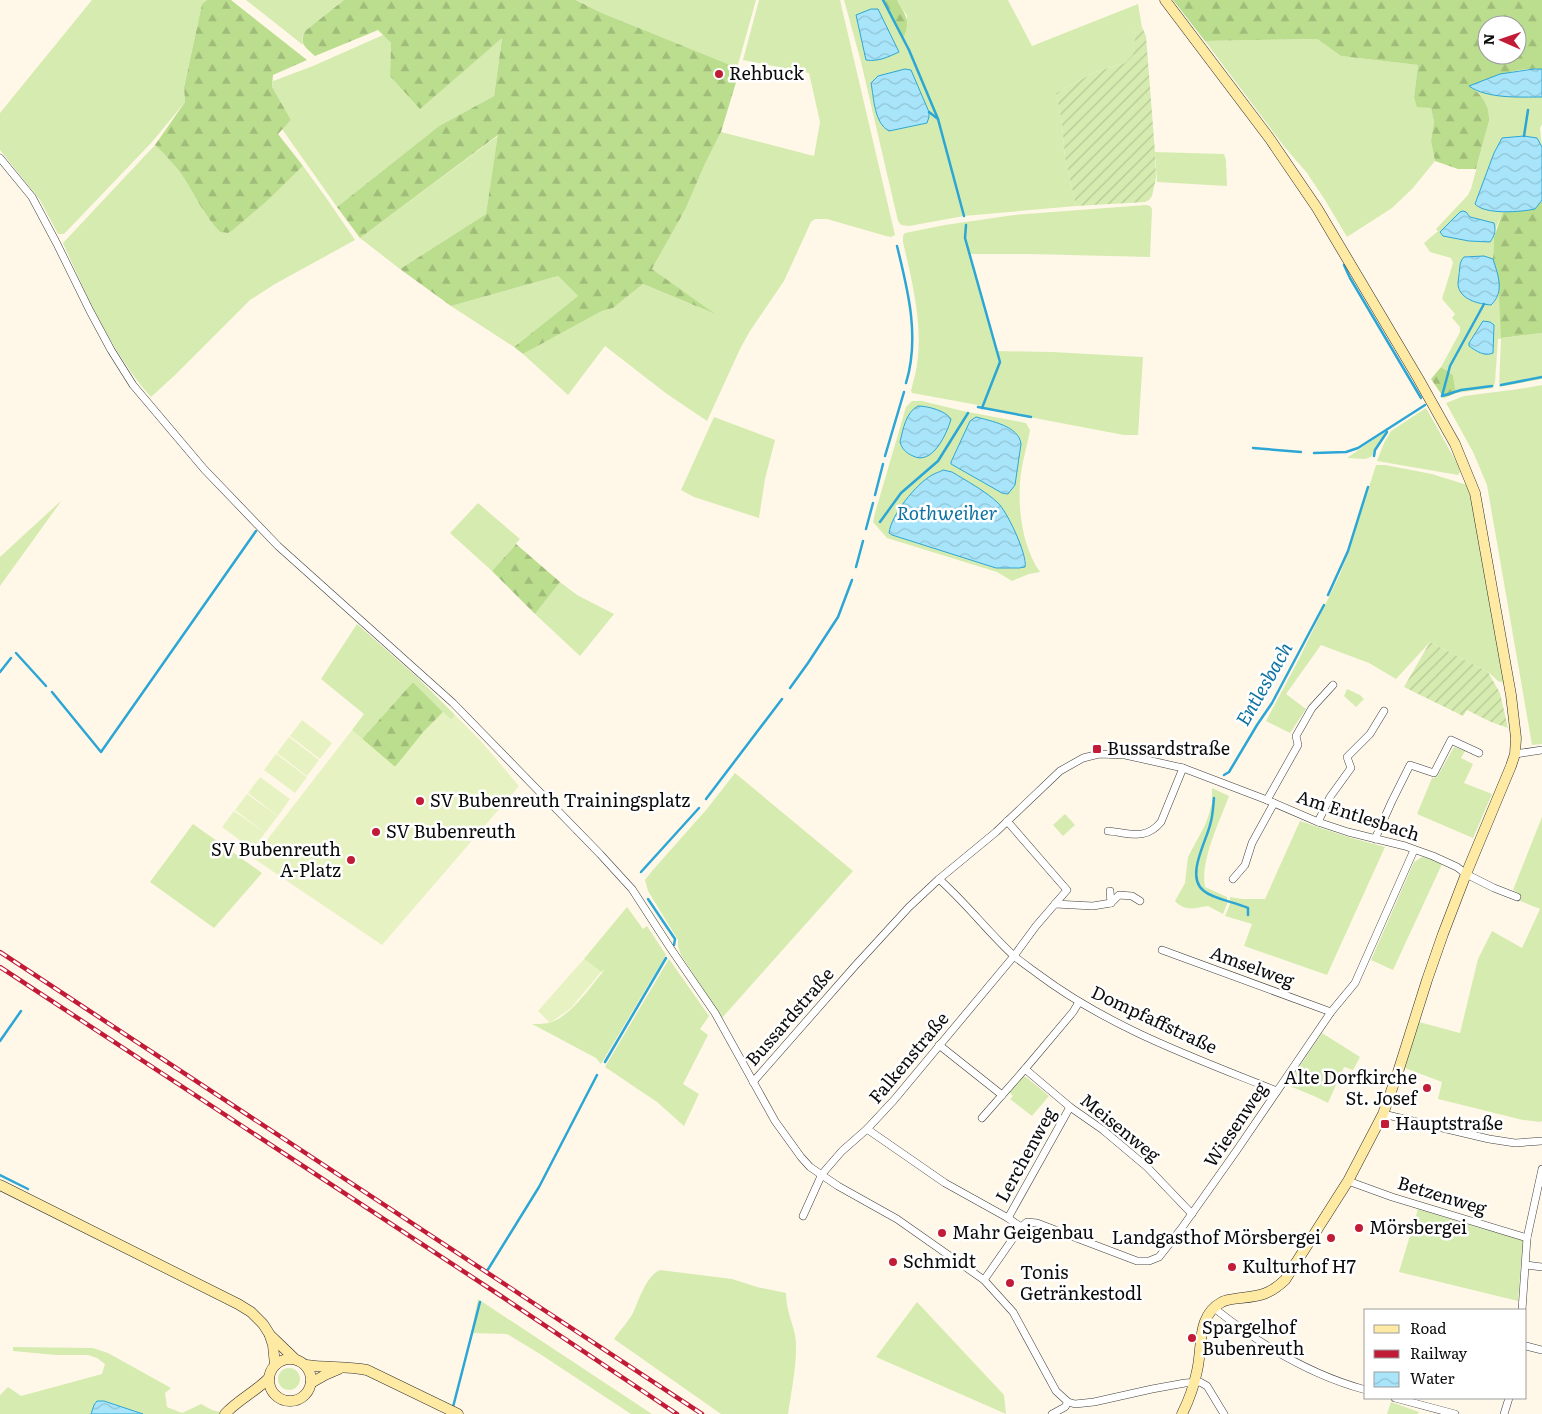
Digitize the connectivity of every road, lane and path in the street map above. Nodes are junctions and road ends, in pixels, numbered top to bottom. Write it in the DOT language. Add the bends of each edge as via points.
graph roads {
  1 [pos="1165,0"];
  2 [pos="0,158"];
  3 [pos="1333,685"];
  4 [pos="1384,711"];
  5 [pos="1542,750"];
  6 [pos="1479,752"];
  7 [pos="1515,754"];
  8 [pos="1183,768"];
  9 [pos="1270,801"];
  10 [pos="1007,821"];
  11 [pos="1318,822"];
  12 [pos="1108,831"];
  13 [pos="1375,839"];
  14 [pos="1414,850"];
  15 [pos="1466,874"];
  16 [pos="939,879"];
  17 [pos="1233,879"];
  18 [pos="1110,891"];
  19 [pos="1517,897"];
  20 [pos="1140,901"];
  21 [pos="1111,903"];
  22 [pos="1055,904"];
  23 [pos="1162,950"];
  24 [pos="1014,956"];
  25 [pos="1079,1002"];
  26 [pos="1331,1012"];
  27 [pos="939,1046"];
  28 [pos="1025,1069"];
  29 [pos="754,1082"];
  30 [pos="1277,1091"];
  31 [pos="1002,1095"];
  32 [pos="1070,1107"];
  33 [pos="1382,1114"];
  34 [pos="982,1118"];
  35 [pos="867,1129"];
  36 [pos="1542,1141"];
  37 [pos="1542,1169"];
  38 [pos="822,1174"];
  39 [pos="1348,1181"];
  40 [pos="0,1185"];
  41 [pos="1192,1214"];
  42 [pos="803,1216"];
  43 [pos="1008,1218"];
  44 [pos="1022,1227"];
  45 [pos="1528,1238"];
  46 [pos="1526,1265"];
  47 [pos="1542,1267"];
  48 [pos="984,1280"];
  49 [pos="1214,1308"];
  50 [pos="1522,1309"];
  51 [pos="270,1335"];
  52 [pos="1527,1346"];
  53 [pos="1542,1350"];
  54 [pos="295,1359"];
  55 [pos="275,1365"];
  56 [pos="306,1365"];
  57 [pos="342,1368"];
  58 [pos="269,1378"];
  59 [pos="1195,1382"];
  60 [pos="311,1383"];
  61 [pos="1364,1389"];
  62 [pos="250,1395"];
  63 [pos="276,1396"];
  64 [pos="1399,1399"];
  65 [pos="1509,1399"];
  66 [pos="1068,1402"];
  67 [pos="454,1412"];
  68 [pos="225,1414"];
  69 [pos="1052,1414"];
  70 [pos="1182,1414"];
  71 [pos="1224,1414"];
  72 [pos="1455,1414"];
  73 [pos="1504,1414"];
  1 -- 7 [label="street" via="1270,139 1317,208 1455,444 1474,493 1511,695"];
  2 -- 29 [label="street" via="32,197 111,350 168,428 278,546 454,703 632,889 715,1013"];
  3 -- 9 [label="street" via="1312,708 1296,736 1298,745"];
  4 -- 11 [label="street" via="1370,734 1347,757 1351,768 1330,797"];
  5 -- 7 [label="street"];
  6 -- 13 [label="street" via="1451,740 1434,773 1410,765"];
  7 -- 15 [label="street"];
  8 -- 9 [label="street, Am Entlesbach"];
  8 -- 10 [label="street, Bussardstraße" via="1125,755 1099,754 1083,758 1060,772"];
  8 -- 12 [label="street" via="1161,822 1155,829 1147,834"];
  9 -- 11 [label="street, Am Entlesbach"];
  9 -- 17 [label="street" via="1245,865"];
  10 -- 16 [label="street, Bussardstraße"];
  10 -- 22 [label="street, Falkenstraße" via="1067,890"];
  11 -- 13 [label="street, Am Entlesbach"];
  13 -- 14 [label="street, Am Entlesbach"];
  14 -- 15 [label="street, Am Entlesbach" via="1449,863"];
  14 -- 26 [label="street, Wiesenweg" via="1355,983"];
  15 -- 19 [label="street, Am Entlesbach"];
  15 -- 33 [label="street"];
  16 -- 24 [label="street, Dompfaffstraße"];
  16 -- 29 [label="street, Bussardstraße" via="901,915"];
  18 -- 21 [label="street"];
  20 -- 21 [label="street" via="1132,896 1119,895"];
  21 -- 22 [label="street" via="1093,908"];
  22 -- 24 [label="street, Falkenstraße"];
  23 -- 26 [label="street, Amselweg"];
  24 -- 25 [label="street, Dompfaffstraße"];
  24 -- 27 [label="street, Falkenstraße"];
  25 -- 28 [label="street"];
  25 -- 30 [label="street, Dompfaffstraße" via="1161,1045"];
  26 -- 30 [label="street, Wiesenweg"];
  27 -- 31 [label="street"];
  27 -- 35 [label="street, Falkenstraße"];
  28 -- 31 [label="street"];
  28 -- 32 [label="street, Meisenweg"];
  29 -- 38 [label="street" via="788,1140 810,1167"];
  30 -- 41 [label="street, Wiesenweg"];
  31 -- 34 [label="street"];
  32 -- 41 [label="street, Meisenweg" via="1104,1130 1147,1167"];
  32 -- 43 [label="street, Lerchenweg"];
  33 -- 36 [label="street" via="1489,1139 1515,1143"];
  33 -- 39 [label="street"];
  35 -- 38 [label="street, Falkenstraße"];
  35 -- 43 [label="street" via="945,1184"];
  37 -- 45 [label="street"];
  38 -- 42 [label="street, Falkenstraße"];
  38 -- 48 [label="street" via="897,1219"];
  39 -- 45 [label="street, Betzenweg"];
  39 -- 49 [label="street" via="1293,1269 1275,1290 1258,1296 1228,1299"];
  40 -- 51 [label="street" via="238,1304 257,1318"];
  41 -- 44 [label="street, Wiesenweg" via="1159,1258 1149,1261 1118,1255 1037,1223 1027,1222"];
  43 -- 44 [label="street"];
  44 -- 48 [label="street"];
  45 -- 46 [label="street"];
  46 -- 47 [label="street"];
  46 -- 50 [label="street"];
  48 -- 66 [label="street" via="1013,1312 1056,1391"];
  49 -- 59 [label="street" via="1202,1329"];
  49 -- 61 [label="street" via="1262,1343 1302,1365 1328,1378"];
  51 -- 54 [label="street"];
  51 -- 55 [label="street"];
  52 -- 53 [label="street"];
  54 -- 55 [label="street" via="281,1360"];
  54 -- 56 [label="street"];
  55 -- 58 [label="street"];
  56 -- 57 [label="street"];
  56 -- 60 [label="street"];
  57 -- 60 [label="street"];
  57 -- 67 [label="street" via="367,1370"];
  58 -- 62 [label="street"];
  58 -- 63 [label="street"];
  59 -- 66 [label="street" via="1094,1402"];
  59 -- 70 [label="street"];
  59 -- 71 [label="street" via="1207,1386"];
  60 -- 63 [label="street" via="300,1399 287,1401"];
  62 -- 63 [label="street"];
  62 -- 68 [label="street"];
  64 -- 72 [label="street"];
  65 -- 73 [label="street"];
  66 -- 69 [label="street"];
}
